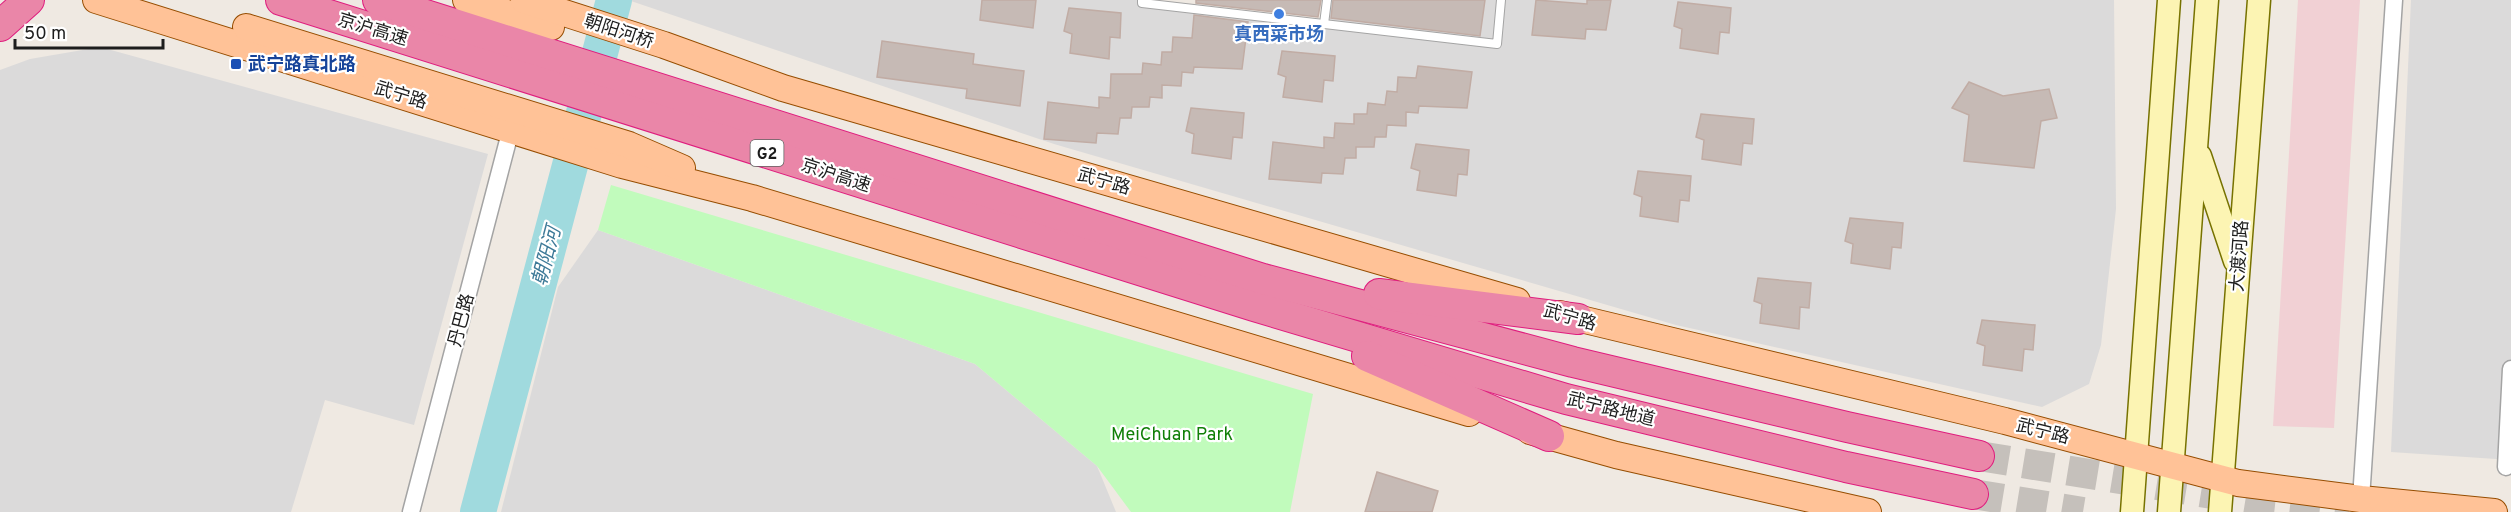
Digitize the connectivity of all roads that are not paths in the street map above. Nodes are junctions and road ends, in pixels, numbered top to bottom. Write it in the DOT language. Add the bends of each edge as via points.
graph roads {
  1 [pos="29,0"];
  2 [pos="96,0"];
  3 [pos="116,0"];
  4 [pos="281,0"];
  5 [pos="378,0"];
  6 [pos="466,0"];
  7 [pos="524,0"];
  8 [pos="1142,0"];
  9 [pos="1327,0"];
  10 [pos="1501,0"];
  11 [pos="2169,0"];
  12 [pos="2207,0"];
  13 [pos="2259,0"];
  14 [pos="2394,0"];
  15 [pos="1324,24"];
  16 [pos="0,27"];
  17 [pos="661,54"];
  18 [pos="522,134"];
  19 [pos="2197,145"];
  20 [pos="626,155"];
  21 [pos="2238,271"];
  22 [pos="1259,292"];
  23 [pos="1578,319"];
  24 [pos="2511,369"];
  25 [pos="1548,436"];
  26 [pos="1978,456"];
  27 [pos="2137,456"];
  28 [pos="2173,466"];
  29 [pos="2506,467"];
  30 [pos="2222,479"];
  31 [pos="1973,494"];
  32 [pos="2361,499"];
  33 [pos="411,512"];
  34 [pos="1868,512"];
  35 [pos="2132,512"];
  36 [pos="2169,512"];
  37 [pos="2220,512"];
  38 [pos="2494,512"];
  1 -- 16 [label="highway"];
  2 -- 18 [label="main road, 武宁路"];
  3 -- 20 [label="main road" via="229,22"];
  4 -- 22 [label="highway, 京沪高速 / G2"];
  5 -- 22 [label="highway, 京沪高速 / G2"];
  6 -- 17 [label="main road"];
  7 -- 17 [label="main road, 朝阳河桥" via="575,16"];
  8 -- 15 [label="lane"];
  9 -- 15 [label="lane"];
  10 -- 15 [label="lane" via="1497,44"];
  11 -- 27 [label="main road"];
  12 -- 19 [label="main road"];
  13 -- 21 [label="main road, 大渡河路"];
  14 -- 32 [label="street"];
  17 -- 23 [label="main road, 武宁路"];
  18 -- 20 [label="main road"];
  18 -- 33 [label="street, 丹巴路"];
  19 -- 21 [label="main road"];
  19 -- 28 [label="main road"];
  20 -- 25 [label="main road" via="752,198"];
  21 -- 30 [label="main road, 大渡河路"];
  22 -- 23 [label="highway"];
  22 -- 25 [label="highway"];
  22 -- 26 [label="highway, 武宁路地道"];
  22 -- 31 [label="highway, 武宁路地道" via="1566,399"];
  23 -- 27 [label="main road, 武宁路"];
  24 -- 29 [label="street"];
  25 -- 34 [label="main road"];
  27 -- 28 [label="main road, 武宁路"];
  27 -- 35 [label="main road"];
  28 -- 30 [label="main road, 武宁路"];
  28 -- 36 [label="main road"];
  30 -- 32 [label="main road, 武宁路"];
  30 -- 37 [label="main road, 大渡河路"];
  32 -- 38 [label="main road, 武宁路"];
}
